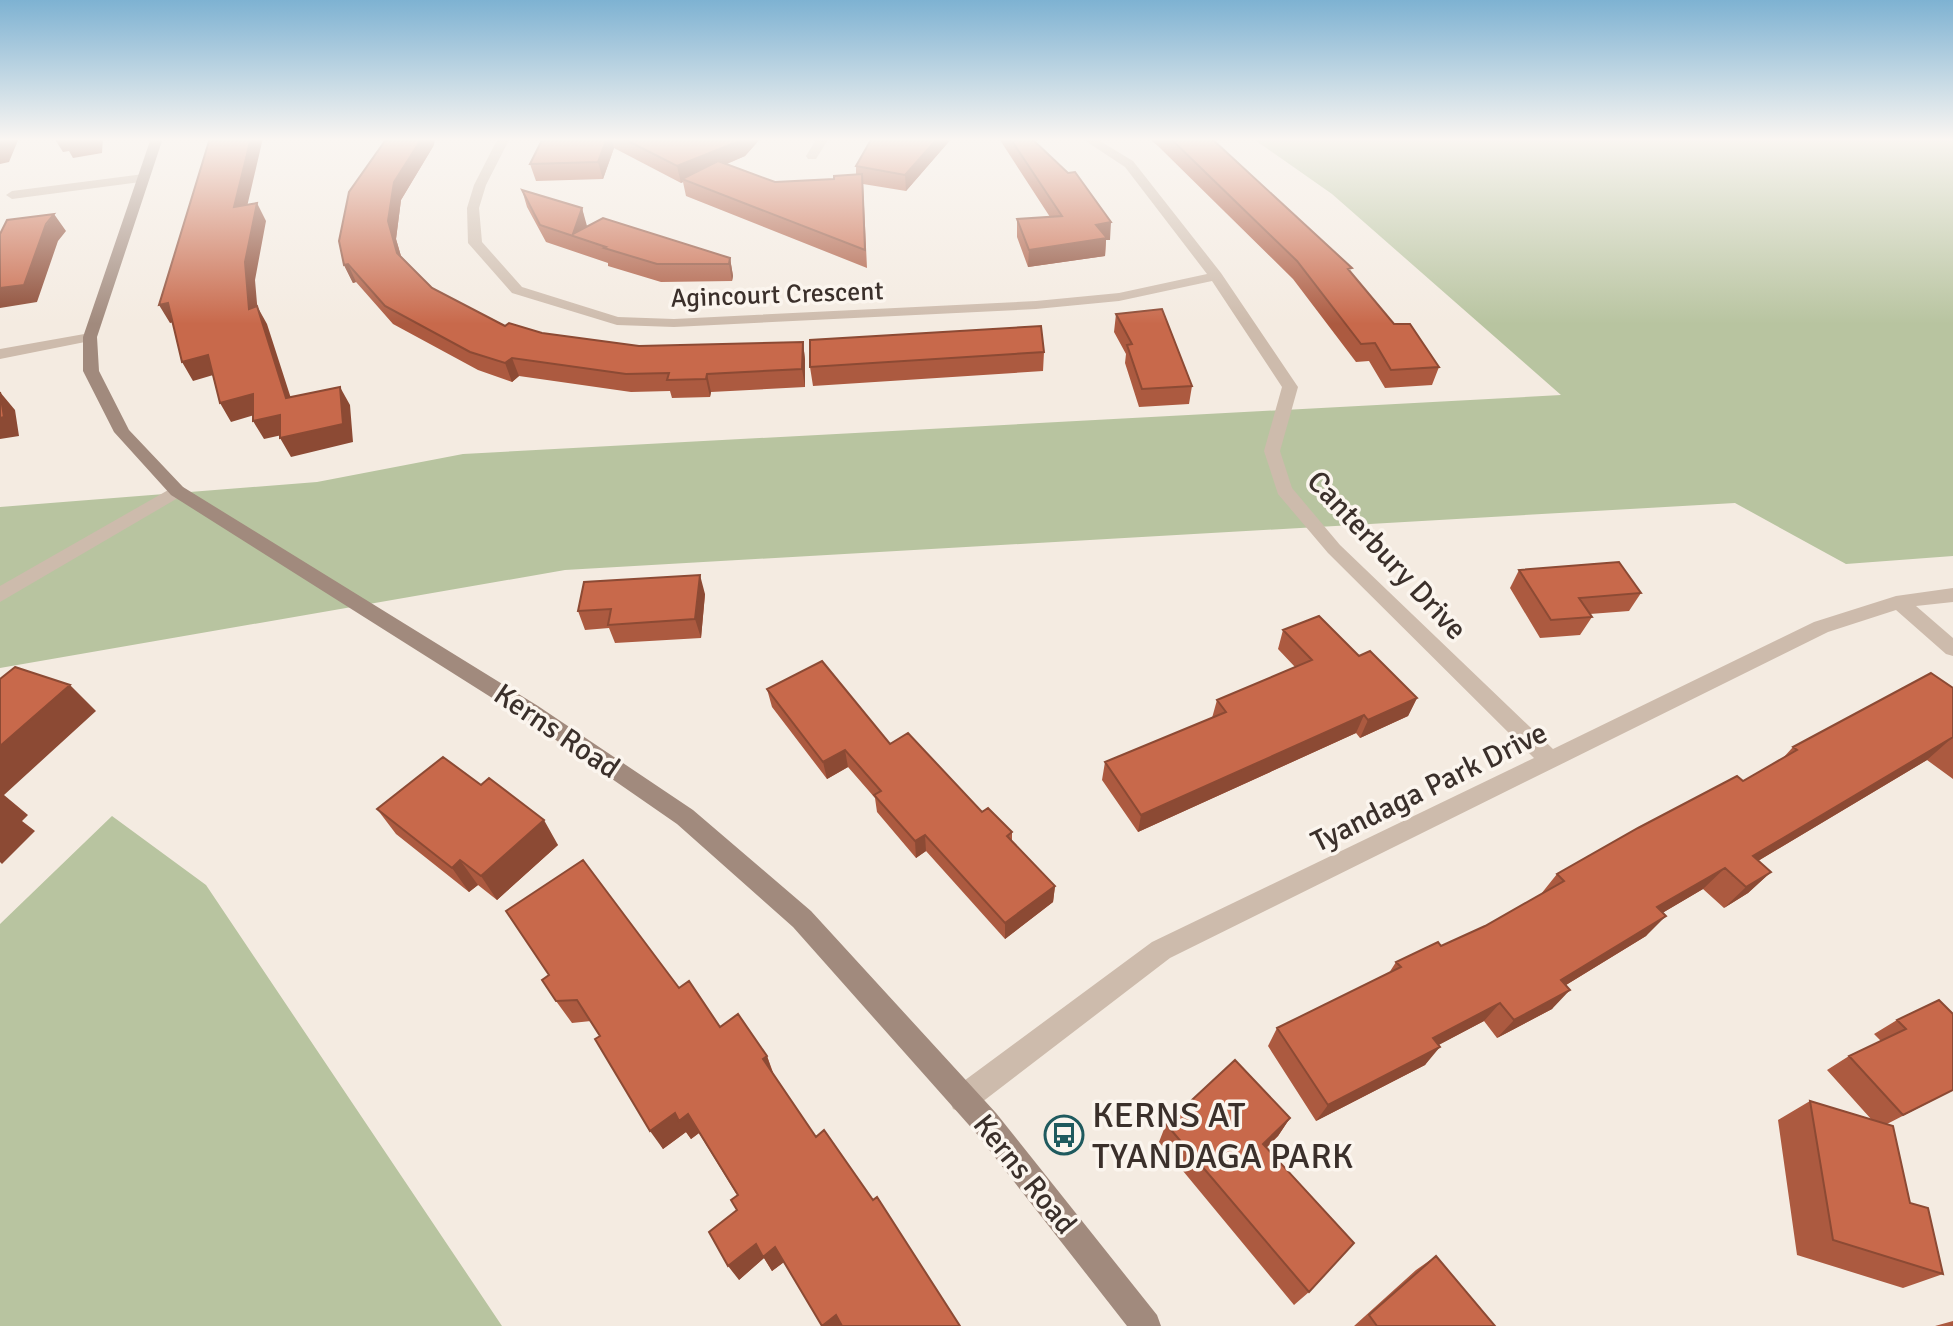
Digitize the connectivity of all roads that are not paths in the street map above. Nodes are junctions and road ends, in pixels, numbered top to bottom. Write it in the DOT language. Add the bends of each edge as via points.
graph roads {
  1 [pos="137,200"];
  2 [pos="475,200"];
  3 [pos="1157,200"];
  4 [pos="1216,276"];
  5 [pos="90,337"];
  6 [pos="0,354"];
  7 [pos="177,491"];
  8 [pos="0,595"];
  9 [pos="1953,595"];
  10 [pos="1900,603"];
  11 [pos="1953,649"];
  12 [pos="1551,761"];
  13 [pos="963,1099"];
  14 [pos="1146,1326"];
  1 -- 5 [label="street, Kerns Road"];
  2 -- 4 [label="street, Agincourt Crescent" via="475,243 517,290 617,321 982,309 1119,297"];
  3 -- 4 [label="street, Canterbury Drive"];
  4 -- 12 [label="street, Canterbury Drive" via="1290,387 1272,451 1284,490 1334,549"];
  5 -- 6 [label="street"];
  5 -- 7 [label="street, Kerns Road" via="91,371 122,432"];
  7 -- 8 [label="street"];
  7 -- 13 [label="street, Kerns Road" via="531,712 685,817 802,919"];
  9 -- 10 [label="street, Tyandaga Park Drive"];
  10 -- 11 [label="street"];
  10 -- 12 [label="street, Tyandaga Park Drive" via="1856,611 1812,628"];
  12 -- 13 [label="street, Tyandaga Park Drive" via="1161,950"];
  13 -- 14 [label="street, Kerns Road"];
}
